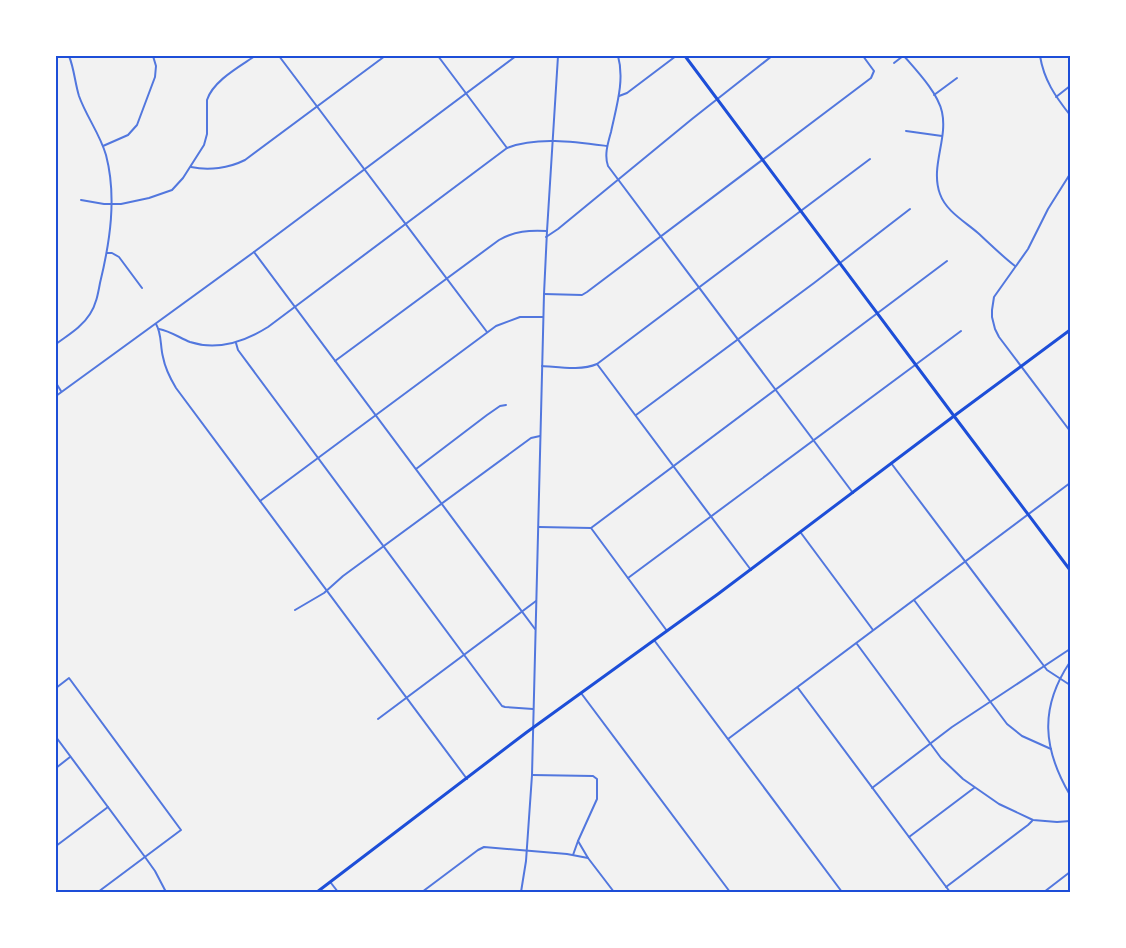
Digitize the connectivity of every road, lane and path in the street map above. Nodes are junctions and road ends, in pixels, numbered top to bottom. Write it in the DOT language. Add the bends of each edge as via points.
graph roads {
  1 [pos="69,56"];
  2 [pos="153,56"];
  3 [pos="255,56"];
  4 [pos="279,56"];
  5 [pos="385,56"];
  6 [pos="438,56"];
  7 [pos="516,56"];
  8 [pos="558,56"];
  9 [pos="618,56"];
  10 [pos="676,56"];
  11 [pos="685,56"];
  12 [pos="772,56"];
  13 [pos="863,56"];
  14 [pos="904,56"];
  15 [pos="1040,56"];
  16 [pos="894,63"];
  17 [pos="957,78"];
  18 [pos="1071,86"];
  19 [pos="466,93"];
  20 [pos="934,95"];
  21 [pos="619,96"];
  22 [pos="1056,97"];
  23 [pos="717,99"];
  24 [pos="317,106"];
  25 [pos="1071,115"];
  26 [pos="906,131"];
  27 [pos="942,136"];
  28 [pos="553,142"];
  29 [pos="103,146"];
  30 [pos="608,146"];
  31 [pos="507,148"];
  32 [pos="870,159"];
  33 [pos="763,161"];
  34 [pos="191,167"];
  35 [pos="364,169"];
  36 [pos="1071,174"];
  37 [pos="619,180"];
  38 [pos="81,200"];
  39 [pos="112,204"];
  40 [pos="910,209"];
  41 [pos="801,212"];
  42 [pos="405,224"];
  43 [pos="547,231"];
  44 [pos="546,237"];
  45 [pos="661,237"];
  46 [pos="254,252"];
  47 [pos="107,253"];
  48 [pos="947,261"];
  49 [pos="840,263"];
  50 [pos="1015,266"];
  51 [pos="446,278"];
  52 [pos="142,288"];
  53 [pos="699,288"];
  54 [pos="544,294"];
  55 [pos="295,307"];
  56 [pos="878,314"];
  57 [pos="543,317"];
  58 [pos="155,324"];
  59 [pos="159,329"];
  60 [pos="1071,330"];
  61 [pos="960,331"];
  62 [pos="487,332"];
  63 [pos="737,339"];
  64 [pos="236,343"];
  65 [pos="56,344"];
  66 [pos="335,361"];
  67 [pos="597,364"];
  68 [pos="915,365"];
  69 [pos="542,366"];
  70 [pos="1021,366"];
  71 [pos="56,383"];
  72 [pos="776,390"];
  73 [pos="62,391"];
  74 [pos="56,396"];
  75 [pos="506,405"];
  76 [pos="376,415"];
  77 [pos="636,415"];
  78 [pos="954,416"];
  79 [pos="1071,431"];
  80 [pos="540,436"];
  81 [pos="814,441"];
  82 [pos="318,458"];
  83 [pos="891,464"];
  84 [pos="674,466"];
  85 [pos="416,468"];
  86 [pos="1071,483"];
  87 [pos="853,493"];
  88 [pos="260,501"];
  89 [pos="442,504"];
  90 [pos="1029,514"];
  91 [pos="712,517"];
  92 [pos="538,527"];
  93 [pos="591,528"];
  94 [pos="801,533"];
  95 [pos="384,546"];
  96 [pos="965,562"];
  97 [pos="751,570"];
  98 [pos="1071,570"];
  99 [pos="628,578"];
  100 [pos="327,590"];
  101 [pos="914,600"];
  102 [pos="536,601"];
  103 [pos="295,610"];
  104 [pos="523,611"];
  105 [pos="536,629"];
  106 [pos="873,630"];
  107 [pos="667,631"];
  108 [pos="654,640"];
  109 [pos="856,643"];
  110 [pos="1071,649"];
  111 [pos="465,655"];
  112 [pos="1071,662"];
  113 [pos="1045,667"];
  114 [pos="1060,679"];
  115 [pos="1071,685"];
  116 [pos="797,687"];
  117 [pos="56,688"];
  118 [pos="581,692"];
  119 [pos="407,698"];
  120 [pos="991,703"];
  121 [pos="533,709"];
  122 [pos="378,719"];
  123 [pos="533,728"];
  124 [pos="56,737"];
  125 [pos="728,739"];
  126 [pos="930,743"];
  127 [pos="1051,749"];
  128 [pos="70,757"];
  129 [pos="56,768"];
  130 [pos="532,775"];
  131 [pos="467,779"];
  132 [pos="872,788"];
  133 [pos="974,788"];
  134 [pos="1071,795"];
  135 [pos="108,807"];
  136 [pos="1033,820"];
  137 [pos="1071,821"];
  138 [pos="909,837"];
  139 [pos="578,841"];
  140 [pos="56,846"];
  141 [pos="526,851"];
  142 [pos="573,855"];
  143 [pos="145,857"];
  144 [pos="588,858"];
  145 [pos="1071,872"];
  146 [pos="331,883"];
  147 [pos="946,887"];
  148 [pos="98,892"];
  149 [pos="166,892"];
  150 [pos="317,892"];
  151 [pos="338,892"];
  152 [pos="422,892"];
  153 [pos="521,892"];
  154 [pos="614,892"];
  155 [pos="730,892"];
  156 [pos="842,892"];
  157 [pos="950,892"];
  158 [pos="1044,892"];
  1 -- 29 [label="street" via="81,100"];
  2 -- 29 [label="street" via="155,77 137,125 122,139"];
  3 -- 34 [label="street" via="208,94 206,140"];
  4 -- 24 [label="street"];
  5 -- 24 [label="street"];
  6 -- 19 [label="street"];
  7 -- 19 [label="street"];
  8 -- 28 [label="street"];
  9 -- 21 [label="street"];
  10 -- 21 [label="street"];
  11 -- 23 [label="main road"];
  12 -- 23 [label="street"];
  13 -- 33 [label="street" via="874,73 871,78"];
  14 -- 16 [label="street"];
  14 -- 20 [label="street"];
  15 -- 22 [label="street" via="1047,83"];
  17 -- 20 [label="street"];
  18 -- 22 [label="street"];
  19 -- 31 [label="street"];
  19 -- 35 [label="street"];
  20 -- 27 [label="street" via="943,114"];
  21 -- 30 [label="street"];
  22 -- 25 [label="street"];
  23 -- 33 [label="main road"];
  23 -- 37 [label="street"];
  24 -- 34 [label="street" via="245,160 216,168"];
  24 -- 35 [label="street"];
  26 -- 27 [label="street"];
  27 -- 50 [label="street" via="937,179 941,197"];
  28 -- 30 [label="street"];
  28 -- 31 [label="street" via="532,141"];
  28 -- 43 [label="street"];
  29 -- 39 [label="street"];
  30 -- 37 [label="street" via="607,161"];
  31 -- 42 [label="street"];
  32 -- 41 [label="street"];
  33 -- 41 [label="main road"];
  33 -- 45 [label="street"];
  34 -- 39 [label="street" via="168,192"];
  35 -- 42 [label="street"];
  35 -- 46 [label="street"];
  36 -- 50 [label="street"];
  37 -- 44 [label="street"];
  37 -- 45 [label="street"];
  38 -- 39 [label="street"];
  39 -- 47 [label="street"];
  40 -- 49 [label="street"];
  41 -- 49 [label="main road"];
  41 -- 53 [label="street"];
  42 -- 51 [label="street"];
  42 -- 55 [label="street"];
  43 -- 44 [label="street"];
  43 -- 51 [label="street" via="509,234"];
  44 -- 54 [label="street"];
  45 -- 53 [label="street"];
  45 -- 54 [label="street" via="582,295"];
  46 -- 55 [label="street"];
  46 -- 58 [label="street"];
  47 -- 52 [label="street" via="119,257"];
  47 -- 65 [label="street" via="93,309"];
  48 -- 56 [label="street"];
  49 -- 56 [label="main road"];
  49 -- 63 [label="street"];
  50 -- 70 [label="street" via="994,297 992,317 999,337"];
  51 -- 62 [label="street"];
  51 -- 66 [label="street"];
  53 -- 63 [label="street"];
  53 -- 67 [label="street"];
  54 -- 57 [label="street"];
  55 -- 64 [label="street"];
  55 -- 66 [label="street"];
  56 -- 68 [label="main road"];
  56 -- 72 [label="street"];
  57 -- 62 [label="street" via="511,320"];
  57 -- 69 [label="street"];
  58 -- 59 [label="street"];
  58 -- 73 [label="street"];
  59 -- 64 [label="street" via="199,344"];
  59 -- 88 [label="street" via="171,380"];
  60 -- 70 [label="main road"];
  61 -- 68 [label="street"];
  62 -- 76 [label="street"];
  63 -- 72 [label="street"];
  63 -- 77 [label="street"];
  64 -- 82 [label="street"];
  66 -- 76 [label="street"];
  67 -- 69 [label="street" via="579,368"];
  67 -- 77 [label="street"];
  68 -- 78 [label="main road"];
  68 -- 81 [label="street"];
  69 -- 80 [label="street"];
  70 -- 78 [label="main road"];
  70 -- 79 [label="street"];
  71 -- 73 [label="street"];
  72 -- 81 [label="street"];
  72 -- 84 [label="street"];
  73 -- 74 [label="street"];
  75 -- 85 [label="street"];
  76 -- 82 [label="street"];
  76 -- 85 [label="street"];
  77 -- 84 [label="street"];
  78 -- 83 [label="main road"];
  78 -- 90 [label="main road"];
  80 -- 89 [label="street" via="516,448"];
  80 -- 92 [label="street"];
  81 -- 87 [label="street"];
  81 -- 91 [label="street"];
  82 -- 88 [label="street"];
  82 -- 95 [label="street"];
  83 -- 87 [label="main road"];
  83 -- 96 [label="street"];
  84 -- 91 [label="street"];
  84 -- 93 [label="street"];
  85 -- 89 [label="street"];
  86 -- 90 [label="street"];
  87 -- 94 [label="main road"];
  88 -- 100 [label="street"];
  89 -- 95 [label="street"];
  89 -- 104 [label="street"];
  90 -- 96 [label="street"];
  90 -- 98 [label="main road"];
  91 -- 97 [label="street"];
  91 -- 99 [label="street"];
  92 -- 93 [label="street"];
  92 -- 102 [label="street"];
  93 -- 99 [label="street"];
  94 -- 97 [label="main road"];
  94 -- 106 [label="street"];
  95 -- 100 [label="street"];
  95 -- 111 [label="street"];
  96 -- 101 [label="street"];
  96 -- 113 [label="street"];
  97 -- 107 [label="main road"];
  99 -- 107 [label="street"];
  100 -- 103 [label="street"];
  100 -- 119 [label="street"];
  101 -- 106 [label="street"];
  101 -- 120 [label="street"];
  102 -- 104 [label="street"];
  102 -- 105 [label="street"];
  104 -- 105 [label="street"];
  104 -- 111 [label="street"];
  105 -- 121 [label="street"];
  106 -- 109 [label="street"];
  107 -- 108 [label="main road"];
  108 -- 118 [label="main road"];
  108 -- 125 [label="street"];
  109 -- 116 [label="street"];
  109 -- 126 [label="street"];
  110 -- 113 [label="street"];
  111 -- 119 [label="street"];
  111 -- 121 [label="street" via="502,706"];
  112 -- 114 [label="street"];
  113 -- 114 [label="street"];
  113 -- 120 [label="street"];
  114 -- 115 [label="street"];
  114 -- 127 [label="street" via="1049,718"];
  116 -- 125 [label="street"];
  116 -- 132 [label="street"];
  117 -- 143 [label="street" via="69,678 181,830"];
  118 -- 123 [label="main road"];
  118 -- 155 [label="street"];
  119 -- 122 [label="street"];
  119 -- 131 [label="street"];
  120 -- 126 [label="street"];
  120 -- 127 [label="street" via="1015,731"];
  121 -- 123 [label="street"];
  123 -- 130 [label="street"];
  123 -- 131 [label="main road"];
  124 -- 128 [label="street"];
  125 -- 156 [label="street"];
  126 -- 132 [label="street"];
  126 -- 133 [label="street"];
  127 -- 134 [label="street"];
  128 -- 129 [label="street"];
  128 -- 135 [label="street"];
  130 -- 139 [label="street" via="597,779 597,799"];
  130 -- 141 [label="street"];
  131 -- 146 [label="main road"];
  132 -- 138 [label="street"];
  133 -- 136 [label="street"];
  133 -- 138 [label="street"];
  135 -- 140 [label="street"];
  135 -- 143 [label="street"];
  136 -- 137 [label="street"];
  136 -- 147 [label="street"];
  138 -- 147 [label="street"];
  139 -- 142 [label="street"];
  139 -- 144 [label="street"];
  141 -- 142 [label="street"];
  141 -- 152 [label="street" via="480,848"];
  141 -- 153 [label="street"];
  142 -- 144 [label="street"];
  143 -- 148 [label="street"];
  143 -- 149 [label="street"];
  144 -- 154 [label="street"];
  145 -- 158 [label="street"];
  146 -- 150 [label="main road"];
  146 -- 151 [label="street"];
  147 -- 157 [label="street"];
}
